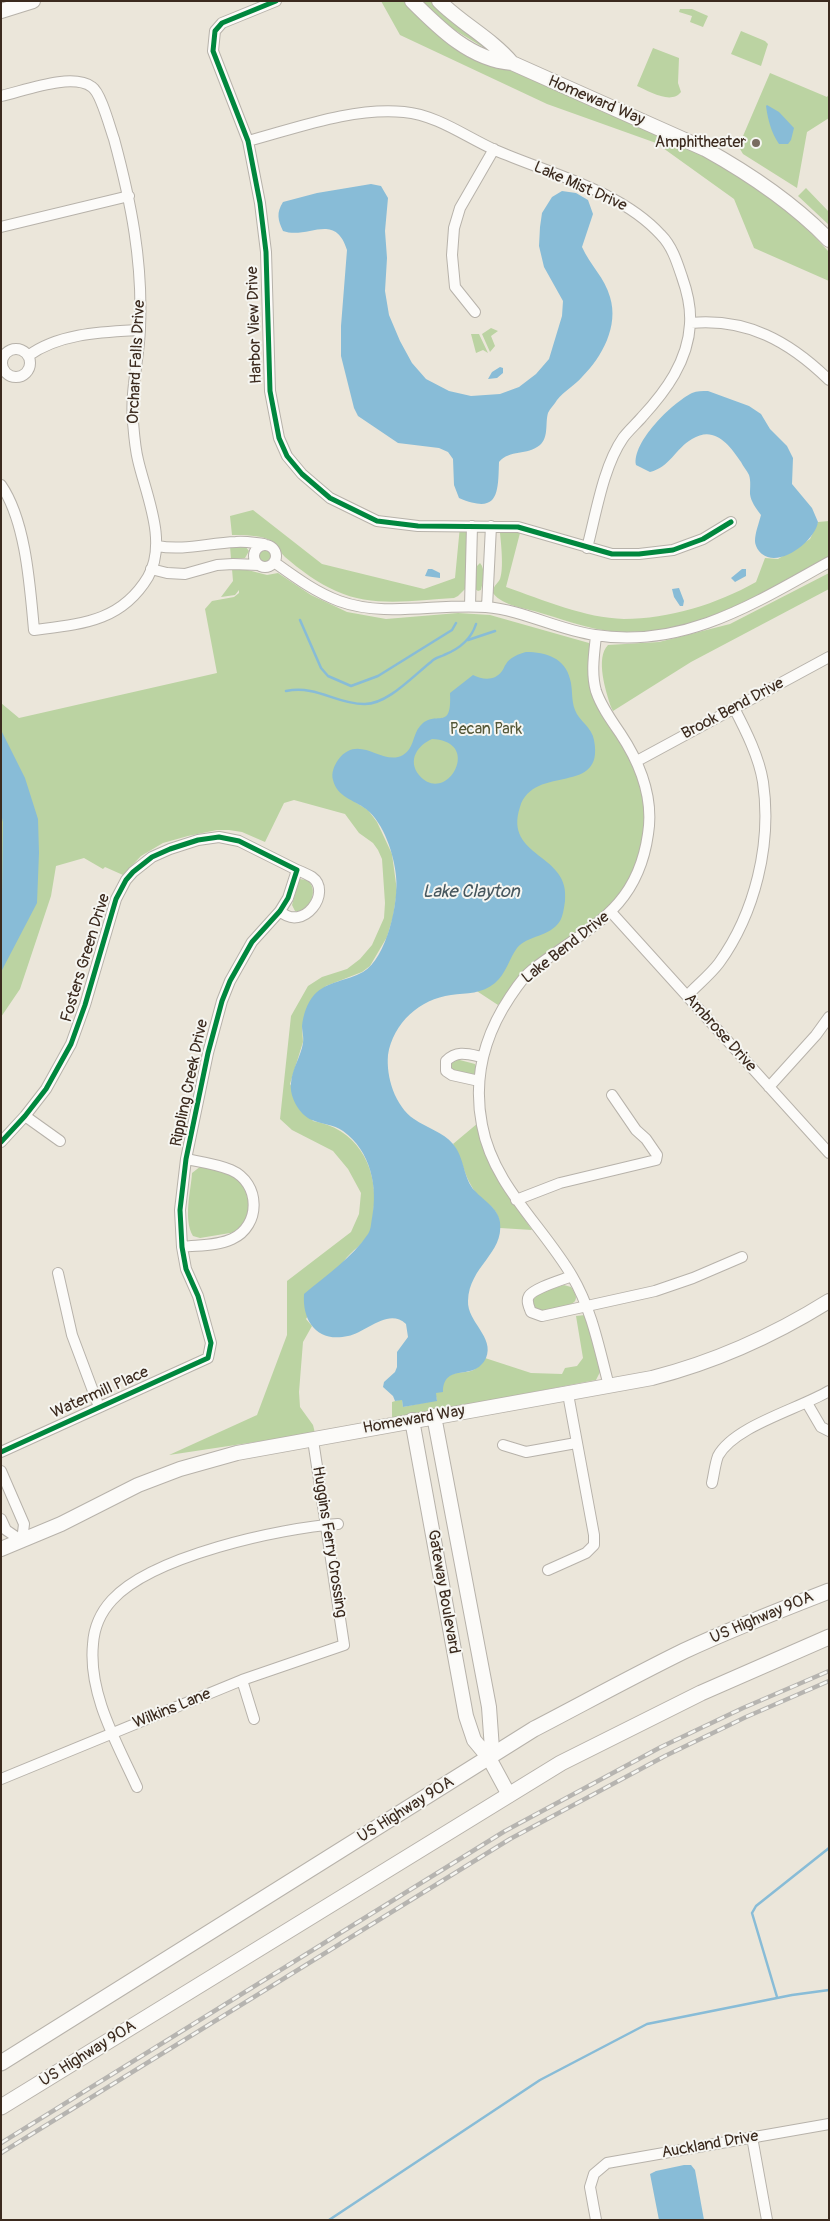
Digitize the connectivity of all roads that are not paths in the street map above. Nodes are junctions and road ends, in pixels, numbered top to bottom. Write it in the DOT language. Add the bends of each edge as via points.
graph roads {
  1 [pos="33,1"];
  2 [pos="276,1"];
  3 [pos="412,1"];
  4 [pos="439,1"];
  5 [pos="1,11"];
  6 [pos="512,63"];
  7 [pos="1,96"];
  8 [pos="248,141"];
  9 [pos="494,150"];
  10 [pos="129,196"];
  11 [pos="1,227"];
  12 [pos="829,240"];
  13 [pos="475,312"];
  14 [pos="690,323"];
  15 [pos="140,330"];
  16 [pos="28,356"];
  17 [pos="829,380"];
  18 [pos="1,485"];
  19 [pos="731,522"];
  20 [pos="472,526"];
  21 [pos="491,526"];
  22 [pos="264,544"];
  23 [pos="157,546"];
  24 [pos="587,548"];
  25 [pos="471,560"];
  26 [pos="489,560"];
  27 [pos="274,562"];
  28 [pos="829,562"];
  29 [pos="258,565"];
  30 [pos="151,569"];
  31 [pos="470,606"];
  32 [pos="488,607"];
  33 [pos="596,636"];
  34 [pos="829,657"];
  35 [pos="734,708"];
  36 [pos="637,761"];
  37 [pos="297,870"];
  38 [pos="280,911"];
  39 [pos="612,912"];
  40 [pos="687,996"];
  41 [pos="829,1017"];
  42 [pos="482,1057"];
  43 [pos="479,1082"];
  44 [pos="769,1087"];
  45 [pos="612,1096"];
  46 [pos="25,1116"];
  47 [pos="60,1140"];
  48 [pos="1,1142"];
  49 [pos="829,1153"];
  50 [pos="186,1159"];
  51 [pos="516,1200"];
  52 [pos="182,1247"];
  53 [pos="742,1256"];
  54 [pos="58,1273"];
  55 [pos="572,1276"];
  56 [pos="829,1302"];
  57 [pos="587,1305"];
  58 [pos="208,1358"];
  59 [pos="609,1386"];
  60 [pos="568,1394"];
  61 [pos="827,1397"];
  62 [pos="807,1403"];
  63 [pos="100,1407"];
  64 [pos="434,1416"];
  65 [pos="412,1420"];
  66 [pos="829,1430"];
  67 [pos="313,1440"];
  68 [pos="576,1443"];
  69 [pos="503,1445"];
  70 [pos="1,1452"];
  71 [pos="1,1471"];
  72 [pos="712,1483"];
  73 [pos="1,1519"];
  74 [pos="338,1524"];
  75 [pos="326,1525"];
  76 [pos="22,1541"];
  77 [pos="1,1549"];
  78 [pos="548,1570"];
  79 [pos="829,1592"];
  80 [pos="829,1637"];
  81 [pos="344,1645"];
  82 [pos="242,1680"];
  83 [pos="254,1719"];
  84 [pos="112,1733"];
  85 [pos="489,1758"];
  86 [pos="1,1779"];
  87 [pos="137,1787"];
  88 [pos="509,1795"];
  89 [pos="1,2064"];
  90 [pos="1,2107"];
  91 [pos="829,2124"];
  92 [pos="752,2137"];
  93 [pos="596,2220"];
  94 [pos="767,2220"];
  1 -- 5 [label="street"];
  2 -- 8 [label="street, Harbor View Drive" via="222,23 214,31 213,51"];
  3 -- 6 [label="street, Homeward Way" via="460,44 496,62"];
  4 -- 6 [label="street, Homeward Way" via="466,26 503,52"];
  6 -- 12 [label="street, Homeward Way" via="729,162 792,206"];
  7 -- 10 [label="street, Orchard Falls Drive" via="70,80 86,82 95,88 110,126"];
  8 -- 9 [label="street, Lake Mist Drive" via="320,122 388,111 424,115"];
  8 -- 20 [label="street, Harbor View Drive" via="266,252 270,391 279,438 287,456 317,489 345,507 377,521 418,526"];
  9 -- 13 [label="street" via="460,208 454,228 455,287"];
  9 -- 14 [label="street, Lake Mist Drive" via="631,209 662,235 676,258 686,287"];
  10 -- 11 [label="street"];
  10 -- 15 [label="street, Orchard Falls Drive" via="141,286"];
  14 -- 17 [label="street" via="711,321 745,327 777,339 806,358"];
  14 -- 24 [label="street, Lake Mist Drive" via="679,367 665,390 622,439 611,462"];
  15 -- 16 [label="street" via="69,338"];
  15 -- 23 [label="street, Orchard Falls Drive" via="132,420"];
  18 -- 30 [label="street, Orchard Falls Drive" via="10,498 21,533 34,630 100,619 136,593"];
  19 -- 24 [label="street, Harbor View Drive" via="703,540 673,550 612,554"];
  20 -- 21 [label="street, Harbor View Drive"];
  20 -- 25 [label="street"];
  21 -- 24 [label="street, Harbor View Drive" via="518,527"];
  21 -- 26 [label="street"];
  22 -- 23 [label="street" via="238,542 172,549"];
  22 -- 27 [label="street" via="275,550"];
  22 -- 29 [label="street" via="254,554"];
  23 -- 30 [label="street, Orchard Falls Drive"];
  25 -- 26 [label="street"];
  25 -- 31 [label="street"];
  26 -- 32 [label="street"];
  27 -- 29 [label="street" via="267,567"];
  27 -- 31 [label="street" via="321,594 349,604 379,609"];
  28 -- 33 [label="street" via="702,626 664,635"];
  29 -- 30 [label="street" via="217,565 185,574"];
  31 -- 32 [label="street"];
  32 -- 33 [label="street"];
  33 -- 36 [label="street, Lake Bend Drive" via="595,689"];
  34 -- 35 [label="street, Brook Bend Drive"];
  35 -- 36 [label="street, Brook Bend Drive"];
  35 -- 40 [label="street" via="763,781 765,814 758,875 732,943 717,965"];
  36 -- 39 [label="street, Lake Bend Drive" via="646,788 648,834 641,865"];
  37 -- 38 [label="street, Rippling Creek Drive"];
  37 -- 38 [label="street" via="316,881 318,888 314,908 308,914 291,917"];
  37 -- 46 [label="street, Fosters Green Drive" via="233,839 212,838 170,848 133,872 120,888 113,906 71,1044 46,1089"];
  38 -- 50 [label="street, Rippling Creek Drive" via="252,942 222,1001"];
  39 -- 40 [label="street, Ambrose Drive"];
  39 -- 42 [label="street, Lake Bend Drive" via="530,971 504,1006"];
  40 -- 44 [label="street, Ambrose Drive"];
  41 -- 44 [label="street"];
  42 -- 43 [label="street, Lake Bend Drive"];
  42 -- 43 [label="street" via="455,1054 445,1066 452,1076"];
  43 -- 51 [label="street, Lake Bend Drive" via="480,1114 486,1142"];
  44 -- 49 [label="street, Ambrose Drive"];
  45 -- 51 [label="street" via="654,1149 656,1160 560,1183"];
  46 -- 47 [label="street"];
  46 -- 48 [label="street, Fosters Green Drive"];
  50 -- 52 [label="street, Rippling Creek Drive" via="180,1210"];
  50 -- 52 [label="street" via="231,1170 242,1177 249,1186 254,1205 248,1226 240,1235 218,1243"];
  51 -- 55 [label="street, Lake Bend Drive" via="559,1254"];
  52 -- 58 [label="street, Rippling Creek Drive" via="186,1270 198,1296 211,1343"];
  53 -- 57 [label="street" via="655,1291"];
  54 -- 63 [label="street" via="72,1335"];
  55 -- 57 [label="street, Lake Bend Drive"];
  55 -- 57 [label="street" via="530,1295 531,1312 542,1316"];
  56 -- 59 [label="street, Homeward Way" via="770,1335 715,1359 667,1374"];
  57 -- 59 [label="street, Lake Bend Drive"];
  58 -- 63 [label="street, Watermill Place"];
  59 -- 60 [label="street, Homeward Way"];
  60 -- 64 [label="street, Homeward Way"];
  60 -- 68 [label="street"];
  61 -- 62 [label="street"];
  62 -- 66 [label="street" via="821,1427"];
  62 -- 72 [label="street" via="730,1441 717,1458"];
  63 -- 70 [label="street, Watermill Place"];
  64 -- 65 [label="street, Homeward Way"];
  64 -- 85 [label="street, Gateway Boulevard" via="489,1708 492,1749"];
  65 -- 67 [label="street, Homeward Way"];
  65 -- 85 [label="street, Gateway Boulevard" via="466,1716 474,1740"];
  67 -- 75 [label="street, Huggins Ferry Crossing"];
  67 -- 76 [label="street, Homeward Way" via="237,1453 180,1469 138,1485"];
  68 -- 69 [label="street" via="526,1452"];
  68 -- 78 [label="street" via="594,1545 586,1553"];
  71 -- 76 [label="street" via="24,1524"];
  73 -- 76 [label="street" via="6,1530"];
  74 -- 75 [label="street"];
  75 -- 81 [label="street, Huggins Ferry Crossing"];
  75 -- 84 [label="street" via="250,1539 198,1554 138,1580 110,1601 95,1631 92,1662 98,1694"];
  76 -- 77 [label="street, Homeward Way"];
  79 -- 85 [label="main road, US Highway 90A" via="758,1618 684,1651 534,1729"];
  80 -- 88 [label="main road, US Highway 90A" via="701,1693 561,1763"];
  81 -- 82 [label="street, Wilkins Lane"];
  82 -- 83 [label="street"];
  82 -- 84 [label="street, Wilkins Lane"];
  84 -- 86 [label="street, Wilkins Lane"];
  84 -- 87 [label="street"];
  85 -- 88 [label="street, Gateway Boulevard"];
  85 -- 89 [label="main road, US Highway 90A"];
  88 -- 90 [label="main road, US Highway 90A"];
  91 -- 92 [label="street, Auckland Drive"];
  92 -- 93 [label="street, Auckland Drive" via="607,2163 594,2174 590,2186"];
  92 -- 94 [label="street"];
}
